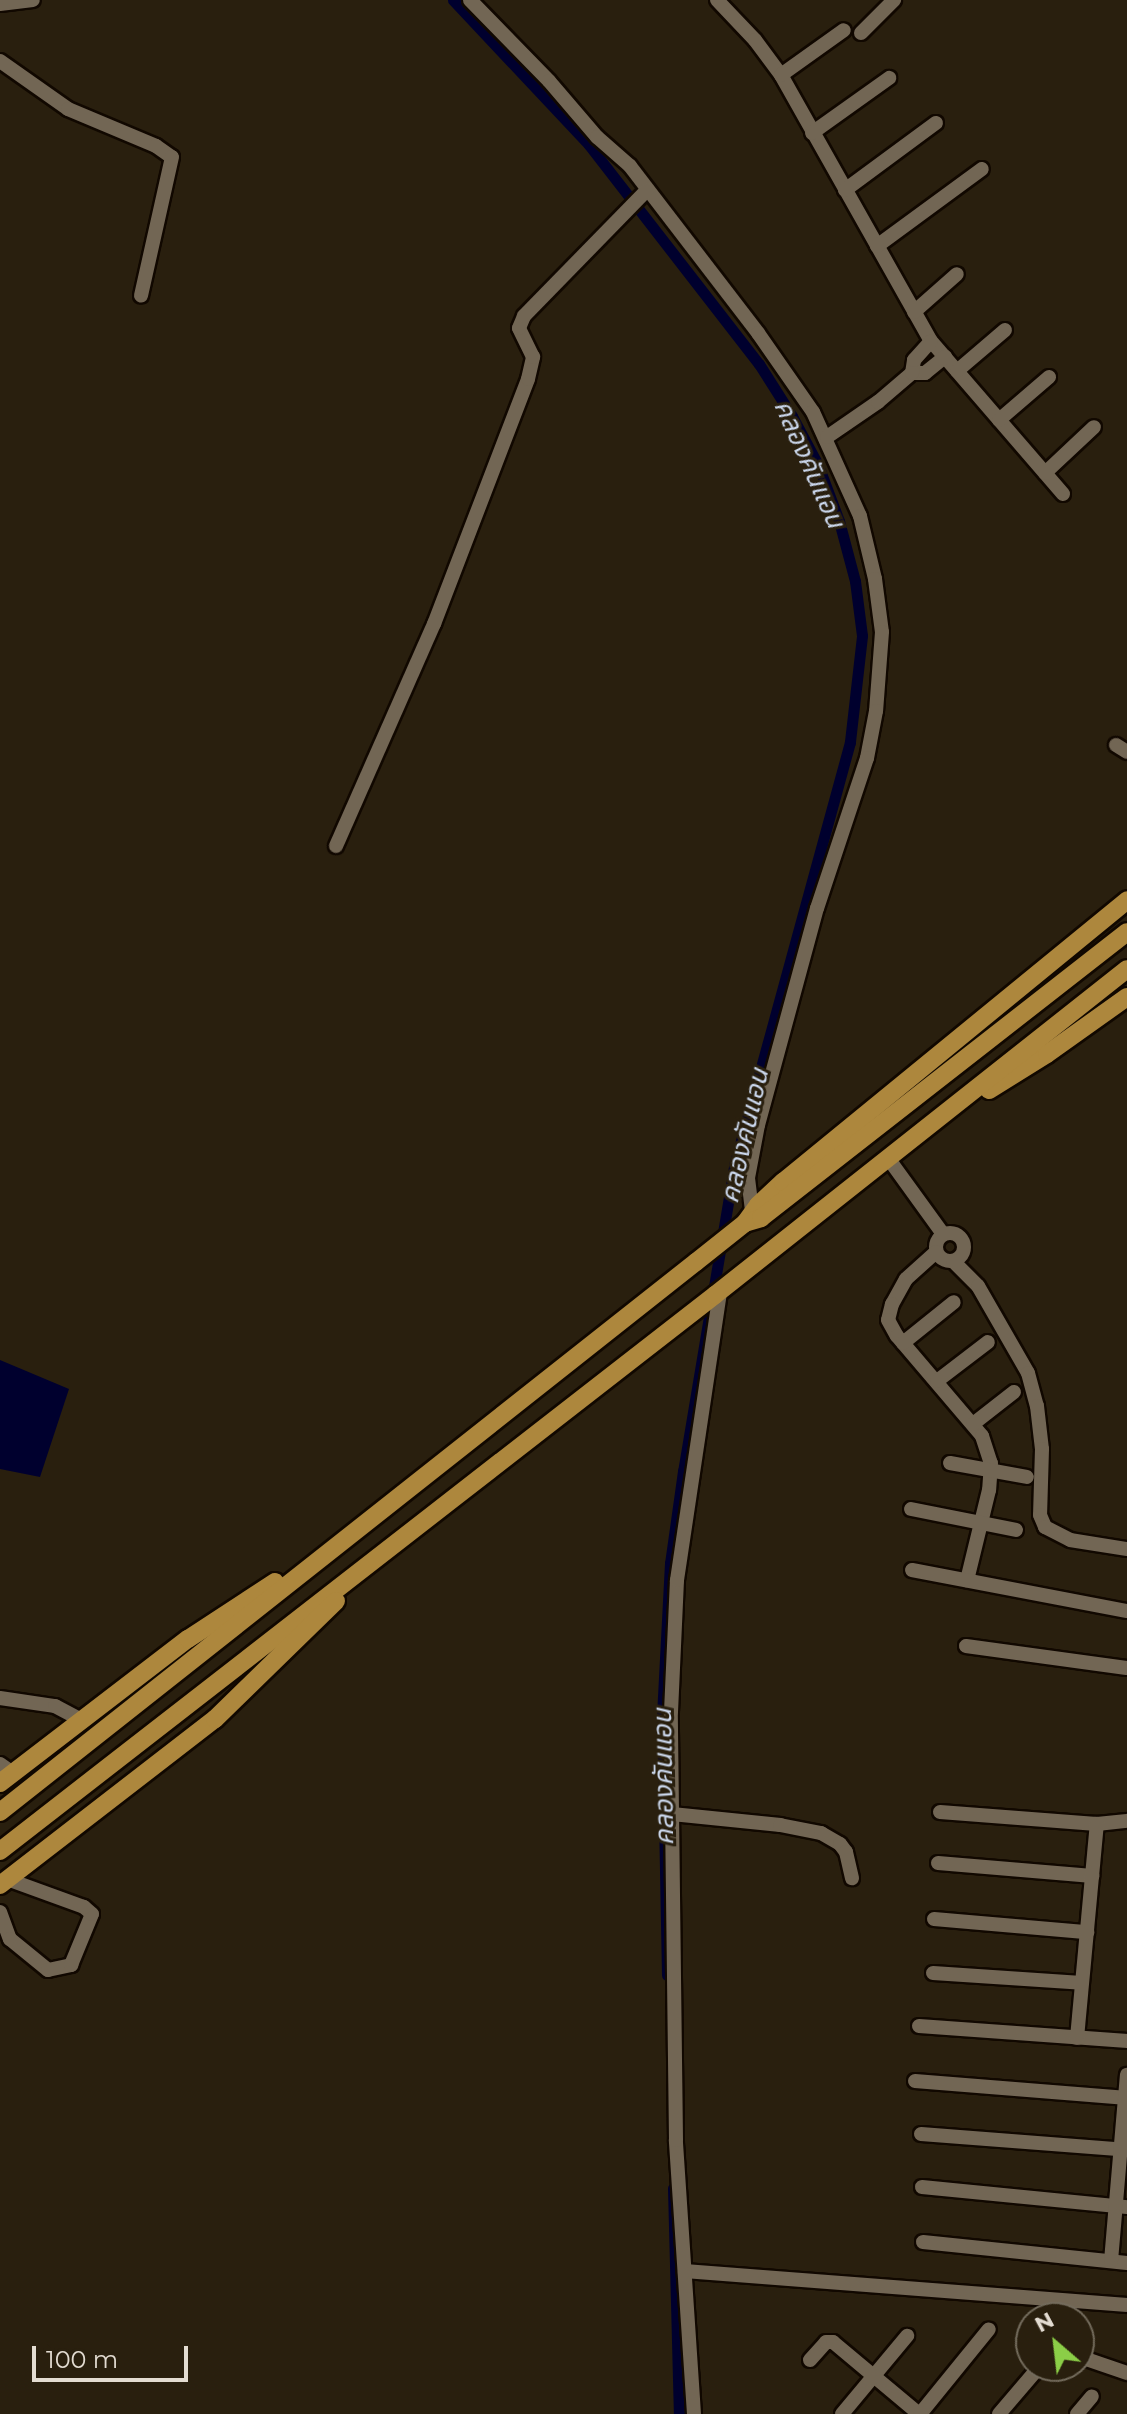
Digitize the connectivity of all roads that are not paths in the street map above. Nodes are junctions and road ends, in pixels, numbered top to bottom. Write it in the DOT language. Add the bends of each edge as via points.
graph roads {
  1 [pos="33,0"];
  2 [pos="470,0"];
  3 [pos="717,0"];
  4 [pos="894,0"];
  5 [pos="0,4"];
  6 [pos="844,30"];
  7 [pos="861,33"];
  8 [pos="0,61"];
  9 [pos="781,75"];
  10 [pos="889,78"];
  11 [pos="936,123"];
  12 [pos="812,133"];
  13 [pos="982,169"];
  14 [pos="647,190"];
  15 [pos="845,190"];
  16 [pos="877,246"];
  17 [pos="957,274"];
  18 [pos="141,296"];
  19 [pos="914,312"];
  20 [pos="1005,330"];
  21 [pos="931,341"];
  22 [pos="945,357"];
  23 [pos="957,371"];
  24 [pos="912,373"];
  25 [pos="1049,377"];
  26 [pos="999,420"];
  27 [pos="1094,427"];
  28 [pos="827,437"];
  29 [pos="1045,473"];
  30 [pos="1063,494"];
  31 [pos="336,846"];
  32 [pos="1127,900"];
  33 [pos="1127,932"];
  34 [pos="1127,969"];
  35 [pos="1127,997"];
  36 [pos="944,1113"];
  37 [pos="888,1158"];
  38 [pos="746,1222"];
  39 [pos="943,1234"];
  40 [pos="936,1252"];
  41 [pos="953,1261"];
  42 [pos="718,1293"];
  43 [pos="954,1302"];
  44 [pos="988,1342"];
  45 [pos="903,1343"];
  46 [pos="937,1381"];
  47 [pos="1014,1392"];
  48 [pos="973,1424"];
  49 [pos="950,1463"];
  50 [pos="991,1470"];
  51 [pos="1027,1477"];
  52 [pos="911,1509"];
  53 [pos="373,1518"];
  54 [pos="981,1523"];
  55 [pos="1016,1530"];
  56 [pos="1127,1549"];
  57 [pos="362,1567"];
  58 [pos="912,1570"];
  59 [pos="967,1580"];
  60 [pos="1127,1611"];
  61 [pos="966,1646"];
  62 [pos="164,1657"];
  63 [pos="1127,1668"];
  64 [pos="178,1672"];
  65 [pos="0,1698"];
  66 [pos="176,1715"];
  67 [pos="83,1721"];
  68 [pos="198,1733"];
  69 [pos="4,1773"];
  70 [pos="0,1812"];
  71 [pos="940,1812"];
  72 [pos="672,1814"];
  73 [pos="1127,1821"];
  74 [pos="1097,1824"];
  75 [pos="0,1851"];
  76 [pos="938,1863"];
  77 [pos="1092,1876"];
  78 [pos="852,1878"];
  79 [pos="4,1882"];
  80 [pos="0,1912"];
  81 [pos="934,1919"];
  82 [pos="1087,1932"];
  83 [pos="933,1973"];
  84 [pos="1082,1983"];
  85 [pos="919,2026"];
  86 [pos="1077,2038"];
  87 [pos="1127,2041"];
  88 [pos="1127,2075"];
  89 [pos="915,2081"];
  90 [pos="1126,2098"];
  91 [pos="921,2134"];
  92 [pos="1124,2150"];
  93 [pos="922,2187"];
  94 [pos="1121,2207"];
  95 [pos="923,2242"];
  96 [pos="1111,2261"];
  97 [pos="1127,2263"];
  98 [pos="685,2271"];
  99 [pos="1127,2305"];
  100 [pos="989,2329"];
  101 [pos="907,2336"];
  102 [pos="810,2360"];
  103 [pos="1095,2362"];
  104 [pos="1127,2373"];
  105 [pos="874,2377"];
  106 [pos="1026,2382"];
  107 [pos="1092,2396"];
  108 [pos="694,2414"];
  109 [pos="842,2414"];
  110 [pos="920,2414"];
  111 [pos="999,2414"];
  112 [pos="1077,2414"];
  1 -- 5 [label="street"];
  2 -- 14 [label="street"];
  3 -- 9 [label="street"];
  4 -- 7 [label="street"];
  6 -- 9 [label="street"];
  8 -- 18 [label="street" via="68,109 172,157"];
  9 -- 12 [label="street"];
  10 -- 12 [label="street"];
  11 -- 15 [label="street"];
  12 -- 15 [label="street"];
  13 -- 16 [label="street"];
  14 -- 28 [label="street" via="758,333"];
  14 -- 31 [label="street" via="524,316 519,328 533,357 528,379 434,624"];
  15 -- 16 [label="street"];
  16 -- 19 [label="street"];
  17 -- 19 [label="street"];
  19 -- 21 [label="street"];
  20 -- 23 [label="street"];
  21 -- 22 [label="street"];
  21 -- 24 [label="street" via="914,360"];
  22 -- 23 [label="street"];
  22 -- 24 [label="street" via="925,373"];
  23 -- 26 [label="street"];
  24 -- 28 [label="street"];
  25 -- 26 [label="street"];
  26 -- 29 [label="street"];
  27 -- 29 [label="street"];
  28 -- 38 [label="street" via="860,516 875,579 882,632 876,711 867,758 817,908 758,1125"];
  29 -- 30 [label="street"];
  32 -- 38 [label="main road" via="854,1123"];
  33 -- 38 [label="main road"];
  34 -- 36 [label="main road"];
  35 -- 36 [label="main road" via="1015,1075"];
  36 -- 37 [label="main road"];
  37 -- 39 [label="street"];
  37 -- 42 [label="main road"];
  38 -- 53 [label="main road"];
  39 -- 40 [label="street"];
  39 -- 41 [label="street" via="963,1239 963,1252"];
  40 -- 41 [label="street"];
  40 -- 45 [label="street" via="906,1279 892,1304 888,1320"];
  41 -- 56 [label="street" via="978,1286 1028,1373 1042,1449 1040,1515 1045,1527 1070,1540"];
  42 -- 57 [label="main road"];
  42 -- 72 [label="street" via="677,1580"];
  43 -- 45 [label="street"];
  44 -- 46 [label="street"];
  45 -- 46 [label="street"];
  46 -- 48 [label="street"];
  47 -- 48 [label="street"];
  48 -- 50 [label="street" via="982,1436"];
  49 -- 50 [label="street"];
  50 -- 51 [label="street"];
  50 -- 54 [label="street"];
  52 -- 54 [label="street"];
  53 -- 62 [label="main road"];
  53 -- 64 [label="main road"];
  54 -- 55 [label="street"];
  54 -- 59 [label="street"];
  57 -- 66 [label="main road"];
  57 -- 68 [label="main road" via="345,1591"];
  58 -- 59 [label="street"];
  59 -- 60 [label="street"];
  61 -- 63 [label="street"];
  62 -- 64 [label="main road" via="176,1660"];
  62 -- 67 [label="main road"];
  64 -- 70 [label="main road"];
  65 -- 67 [label="street" via="55,1706"];
  66 -- 68 [label="main road" via="197,1719"];
  66 -- 75 [label="main road"];
  67 -- 69 [label="main road"];
  68 -- 79 [label="main road"];
  71 -- 74 [label="street"];
  72 -- 78 [label="street" via="821,1833 846,1852"];
  72 -- 98 [label="street" via="676,2140"];
  73 -- 74 [label="street"];
  74 -- 77 [label="street"];
  76 -- 77 [label="street"];
  77 -- 82 [label="street"];
  79 -- 80 [label="street" via="92,1914 71,1965 48,1970 10,1939"];
  81 -- 82 [label="street"];
  82 -- 84 [label="street"];
  83 -- 84 [label="street"];
  84 -- 86 [label="street"];
  85 -- 86 [label="street"];
  86 -- 87 [label="street"];
  88 -- 90 [label="street"];
  89 -- 90 [label="street"];
  90 -- 92 [label="street"];
  91 -- 92 [label="street"];
  92 -- 94 [label="street"];
  93 -- 94 [label="street"];
  94 -- 96 [label="street"];
  95 -- 96 [label="street"];
  96 -- 97 [label="street"];
  98 -- 99 [label="street"];
  98 -- 108 [label="street"];
  100 -- 110 [label="street"];
  101 -- 105 [label="street"];
  102 -- 105 [label="street" via="829,2340"];
  103 -- 104 [label="street"];
  105 -- 109 [label="street"];
  105 -- 110 [label="street"];
  106 -- 111 [label="street"];
  107 -- 112 [label="street"];
}
